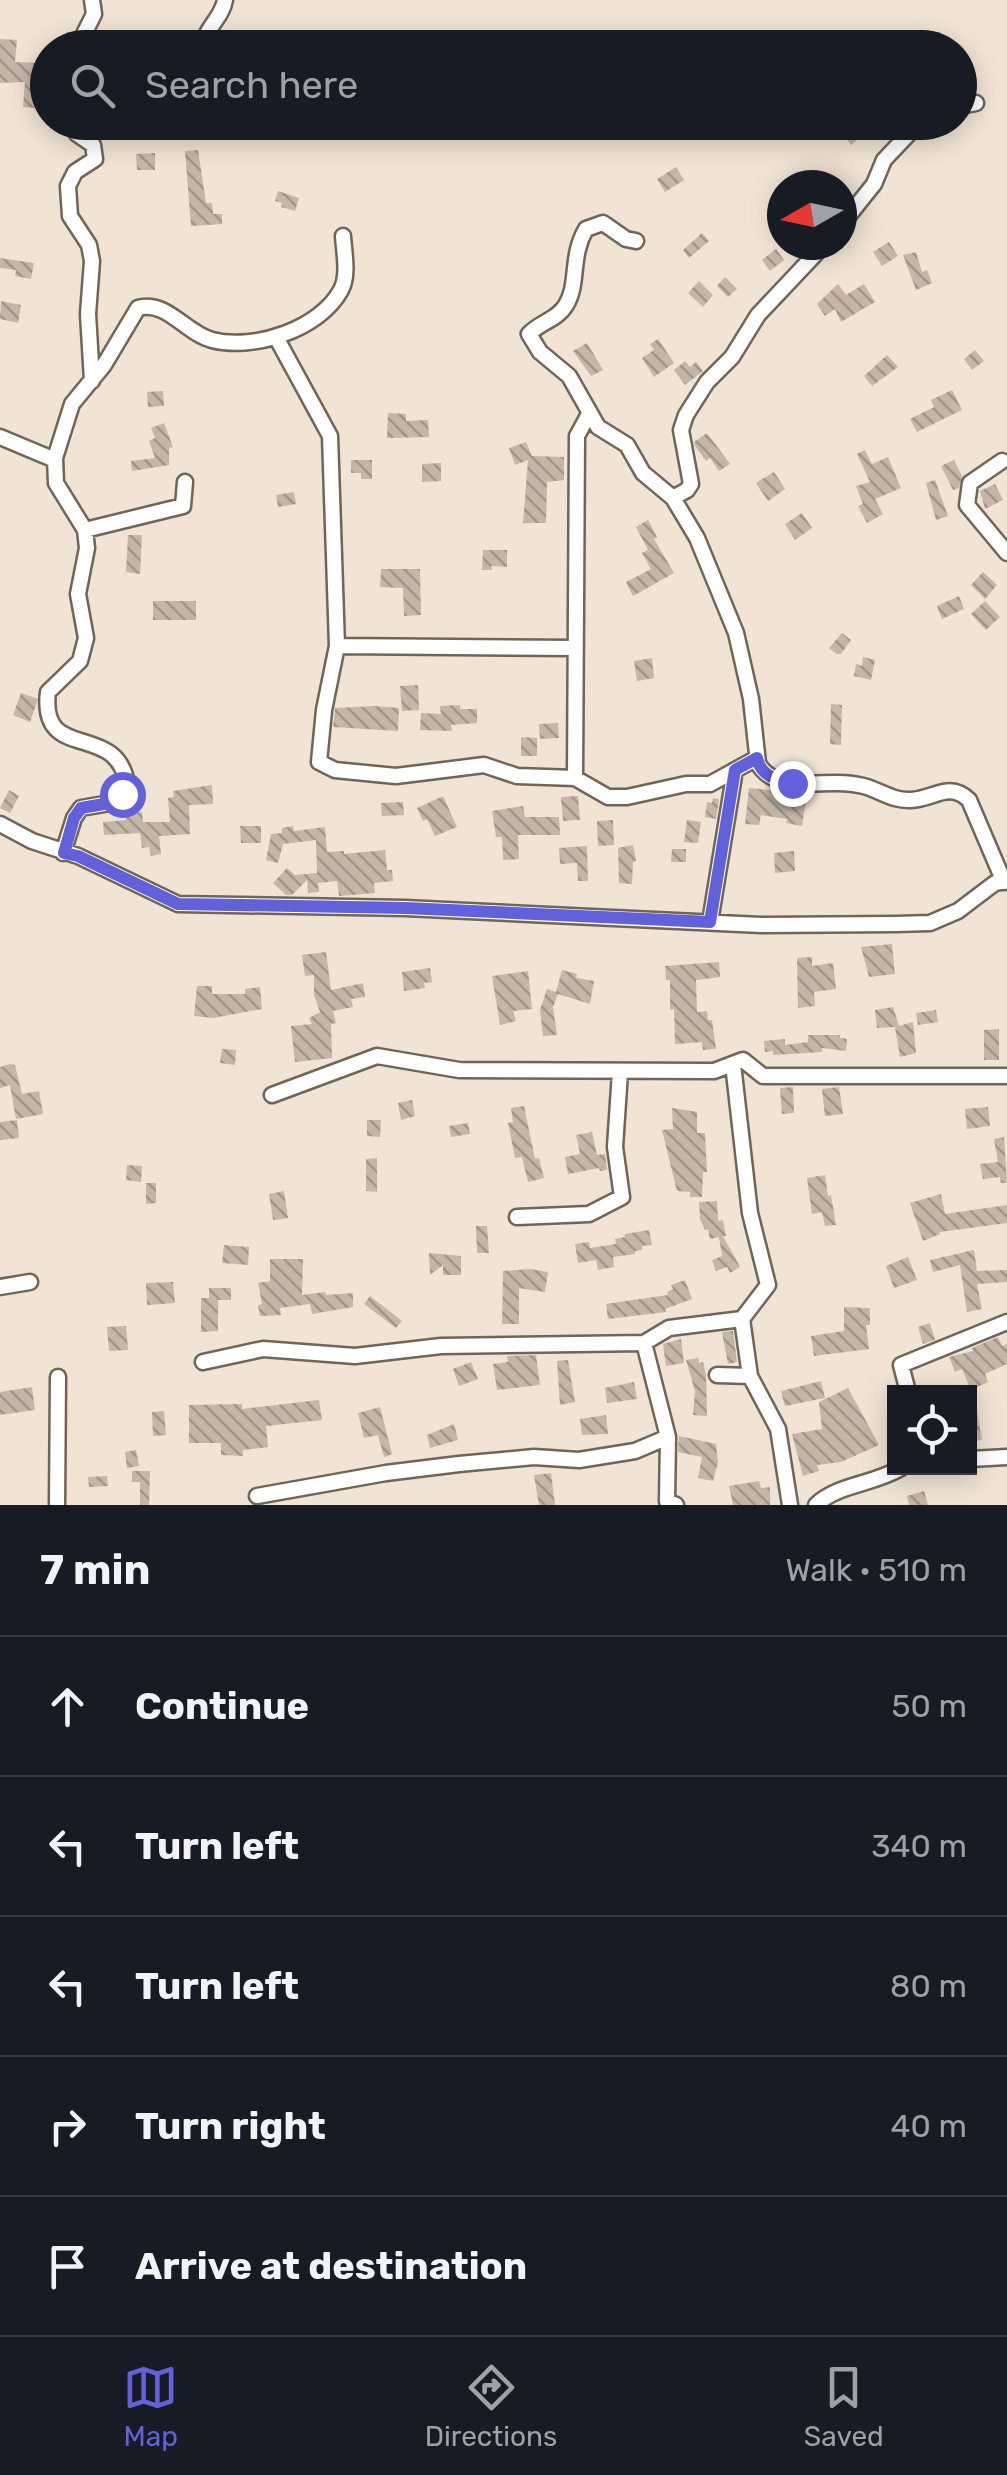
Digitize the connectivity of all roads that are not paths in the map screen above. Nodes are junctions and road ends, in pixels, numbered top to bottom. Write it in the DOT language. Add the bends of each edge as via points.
graph roads {
  1 [pos="92,0"];
  2 [pos="225,0"];
  3 [pos="86,30"];
  4 [pos="207,30"];
  5 [pos="86,140"];
  6 [pos="903,140"];
  7 [pos="857,205"];
  8 [pos="343,236"];
  9 [pos="636,241"];
  10 [pos="810,260"];
  11 [pos="276,337"];
  12 [pos="92,381"];
  13 [pos="590,414"];
  14 [pos="0,437"];
  15 [pos="55,460"];
  16 [pos="1002,461"];
  17 [pos="185,482"];
  18 [pos="672,498"];
  19 [pos="85,530"];
  20 [pos="1007,553"];
  21 [pos="337,646"];
  22 [pos="574,648"];
  23 [pos="757,758"];
  24 [pos="735,770"];
  25 [pos="575,778"];
  26 [pos="0,824"];
  27 [pos="64,853"];
  28 [pos="1006,882"];
  29 [pos="710,922"];
  30 [pos="734,1064"];
  31 [pos="620,1072"];
  32 [pos="1006,1076"];
  33 [pos="1007,1084"];
  34 [pos="272,1095"];
  35 [pos="516,1217"];
  36 [pos="30,1282"];
  37 [pos="0,1287"];
  38 [pos="1007,1304"];
  39 [pos="742,1319"];
  40 [pos="1005,1322"];
  41 [pos="644,1343"];
  42 [pos="203,1362"];
  43 [pos="717,1376"];
  44 [pos="750,1376"];
  45 [pos="58,1377"];
  46 [pos="906,1385"];
  47 [pos="668,1437"];
  48 [pos="1007,1457"];
  49 [pos="977,1459"];
  50 [pos="887,1474"];
  51 [pos="257,1496"];
  52 [pos="57,1505"];
  53 [pos="676,1505"];
  54 [pos="790,1505"];
  55 [pos="816,1505"];
  1 -- 3 [label="street"];
  2 -- 4 [label="street"];
  5 -- 12 [label="street" via="95,158 74,172 68,186 70,216 92,261"];
  6 -- 7 [label="street"];
  8 -- 11 [label="street" via="343,287 314,316"];
  9 -- 13 [label="street" via="603,224 590,226 574,254 567,304 529,334 569,376"];
  10 -- 18 [label="street" via="758,315 686,415 681,430 690,484"];
  11 -- 12 [label="street" via="212,340 160,308 144,306 133,312"];
  11 -- 21 [label="street" via="330,436"];
  12 -- 15 [label="street" via="72,404"];
  13 -- 18 [label="street"];
  13 -- 22 [label="street" via="577,436"];
  14 -- 15 [label="street"];
  15 -- 19 [label="street" via="56,483"];
  16 -- 20 [label="street" via="970,483 967,505"];
  17 -- 19 [label="street" via="184,506"];
  18 -- 23 [label="street" via="697,538 736,633"];
  19 -- 27 [label="street" via="78,584 84,648 80,661 48,692 48,713 70,740 110,752 127,784 116,802 81,808"];
  21 -- 22 [label="street"];
  21 -- 25 [label="street" via="319,762 379,776 484,765 517,776"];
  22 -- 25 [label="street"];
  23 -- 24 [label="street"];
  23 -- 28 [label="street" via="762,771 780,781 850,784 912,800 949,790 964,795"];
  24 -- 25 [label="street" via="710,784 626,798 608,797"];
  24 -- 29 [label="street"];
  26 -- 27 [label="street"];
  27 -- 29 [label="street" via="178,904"];
  28 -- 29 [label="street" via="930,922"];
  30 -- 31 [label="street" via="714,1071"];
  30 -- 32 [label="street" via="743,1060 763,1076"];
  30 -- 39 [label="street" via="750,1213 768,1285"];
  31 -- 34 [label="street" via="459,1070 378,1056"];
  31 -- 35 [label="street" via="615,1147 622,1197 589,1214"];
  32 -- 33 [label="street"];
  36 -- 37 [label="street"];
  38 -- 40 [label="street"];
  39 -- 41 [label="street" via="669,1328"];
  39 -- 44 [label="street"];
  40 -- 46 [label="street" via="901,1365"];
  41 -- 42 [label="street" via="441,1346 355,1356 263,1349"];
  41 -- 47 [label="street"];
  43 -- 44 [label="street"];
  44 -- 54 [label="street" via="778,1429"];
  45 -- 52 [label="street"];
  47 -- 51 [label="street" via="636,1451 579,1460 458,1464"];
  47 -- 53 [label="street" via="667,1501"];
  48 -- 49 [label="street"];
  50 -- 55 [label="street" via="826,1495"];
}
